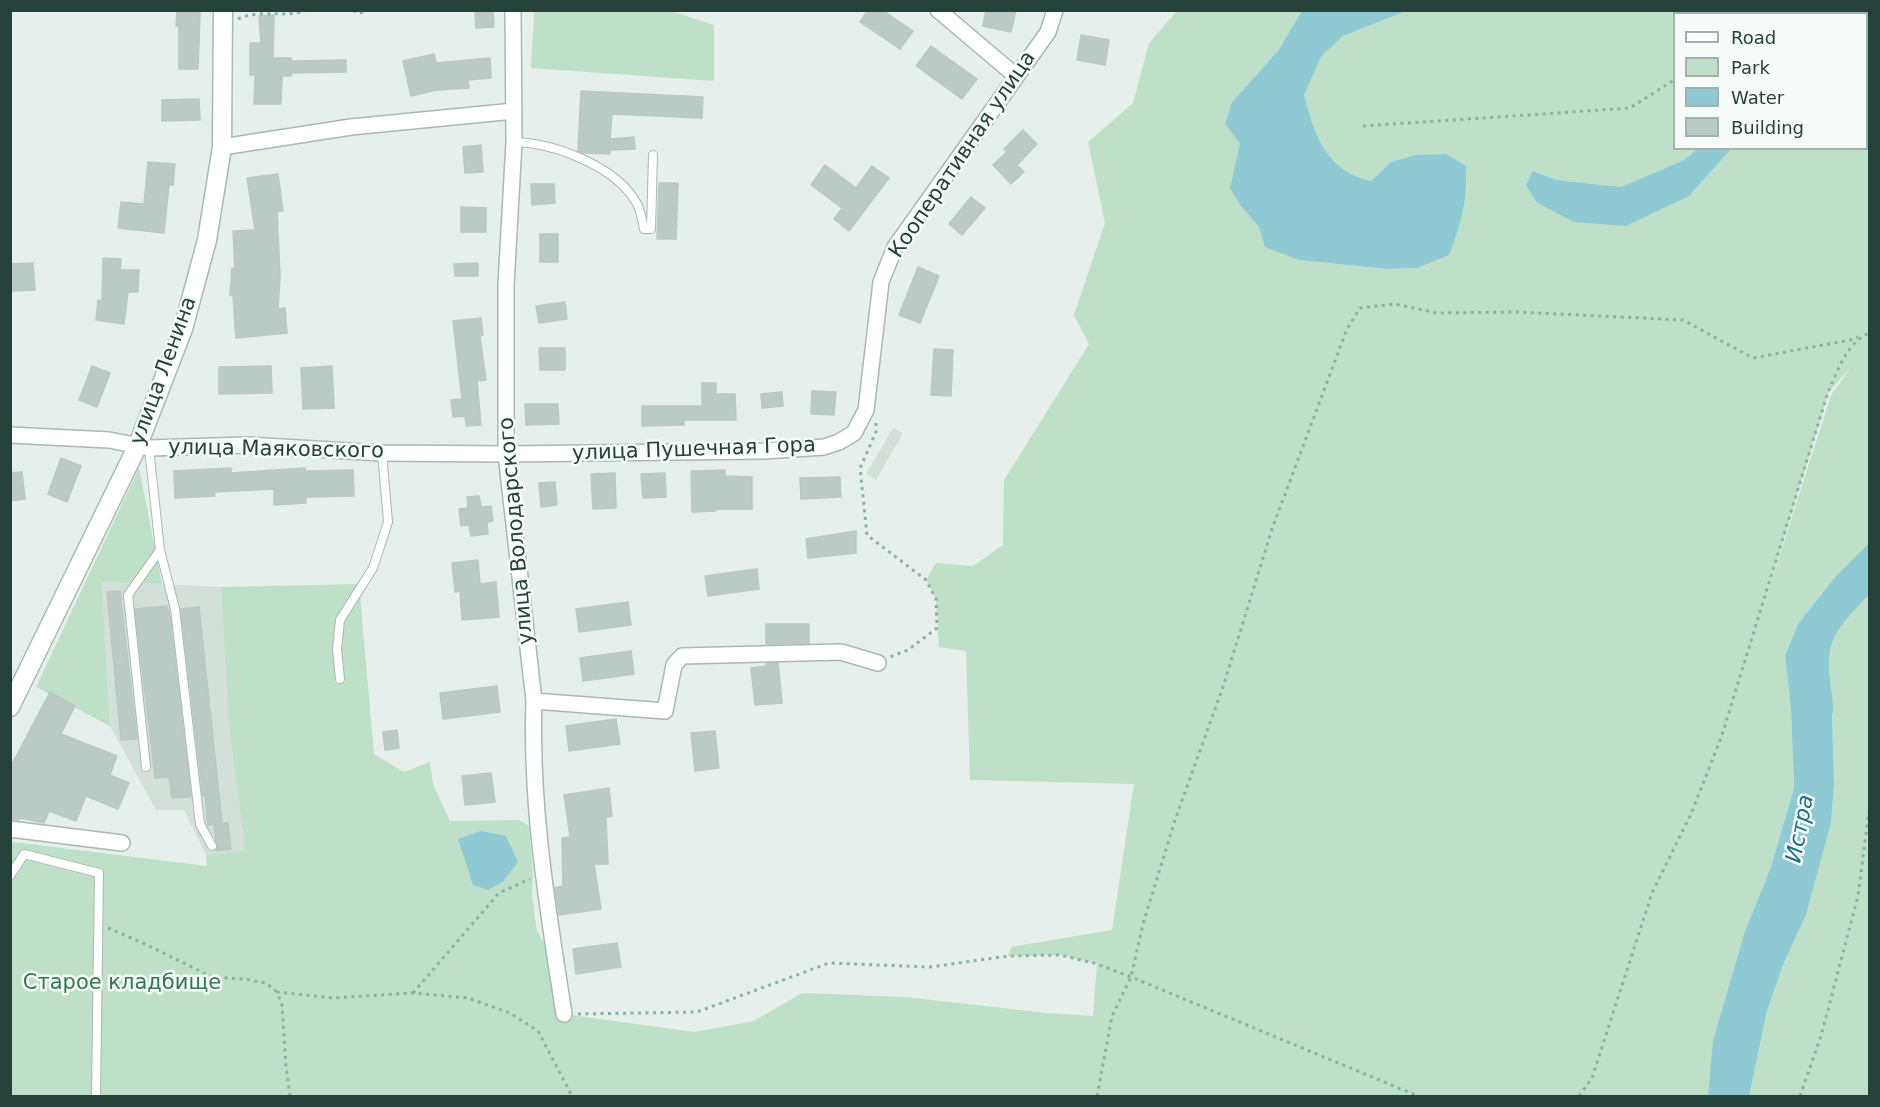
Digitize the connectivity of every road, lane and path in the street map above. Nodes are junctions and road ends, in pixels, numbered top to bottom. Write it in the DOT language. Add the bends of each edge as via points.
graph roads {
  1 [pos="307,10"];
  2 [pos="354,10"];
  3 [pos="513,10"];
  4 [pos="938,10"];
  5 [pos="1055,10"];
  6 [pos="364,12"];
  7 [pos="230,15"];
  8 [pos="1016,76"];
  9 [pos="1673,81"];
  10 [pos="514,111"];
  11 [pos="1363,126"];
  12 [pos="513,142"];
  13 [pos="222,147"];
  14 [pos="653,155"];
  15 [pos="1869,333"];
  16 [pos="1858,337"];
  17 [pos="866,410"];
  18 [pos="10,435"];
  19 [pos="143,447"];
  20 [pos="382,453"];
  21 [pos="506,454"];
  22 [pos="160,550"];
  23 [pos="878,663"];
  24 [pos="340,679"];
  25 [pos="534,700"];
  26 [pos="10,707"];
  27 [pos="146,767"];
  28 [pos="1869,803"];
  29 [pos="10,829"];
  30 [pos="122,843"];
  31 [pos="212,846"];
  32 [pos="542,874"];
  33 [pos="10,876"];
  34 [pos="98,926"];
  35 [pos="1131,977"];
  36 [pos="277,992"];
  37 [pos="412,993"];
  38 [pos="564,1014"];
  39 [pos="96,1096"];
  40 [pos="290,1096"];
  41 [pos="572,1096"];
  42 [pos="1097,1096"];
  43 [pos="1418,1096"];
  44 [pos="1579,1096"];
  45 [pos="1800,1096"];
  1 -- 7 [label="path"];
  2 -- 6 [label="path"];
  3 -- 10 [label="street, улица Володарского"];
  4 -- 8 [label="street"];
  5 -- 8 [label="street, Кооперативная улица" via="1048,32"];
  7 -- 13 [label="street, улица Ленина"];
  8 -- 17 [label="street, Кооперативная улица" via="895,247 881,282"];
  9 -- 11 [label="path" via="1630,108"];
  10 -- 12 [label="street, улица Володарского"];
  10 -- 13 [label="street" via="351,127"];
  12 -- 14 [label="lane" via="567,152 614,177 637,203 644,229 651,230"];
  12 -- 21 [label="street, улица Володарского" via="506,285"];
  13 -- 19 [label="street, улица Ленина" via="207,240 183,329"];
  15 -- 16 [label="path"];
  16 -- 35 [label="path" via="1753,358 1683,320 1517,312 1437,314 1395,304 1360,308 1347,329 1272,529 1223,687 1175,820"];
  16 -- 44 [label="path" via="1828,392 1721,738 1691,814 1652,893 1592,1078"];
  17 -- 21 [label="street, улица Пушечная Гора" via="854,433 824,447"];
  17 -- 23 [label="path" via="878,425 860,468 867,536 926,580 936,599 937,628 908,650"];
  18 -- 19 [label="street, улица Маяковского" via="109,440"];
  19 -- 20 [label="street, улица Маяковского" via="248,445"];
  19 -- 22 [label="lane"];
  19 -- 26 [label="street, улица Ленина"];
  20 -- 21 [label="street, улица Маяковского"];
  20 -- 24 [label="lane" via="388,522 373,568 340,620"];
  21 -- 25 [label="street, улица Володарского"];
  22 -- 27 [label="lane" via="128,595"];
  22 -- 31 [label="lane" via="175,609 200,824"];
  23 -- 25 [label="street" via="842,652 682,656 674,664 665,711"];
  25 -- 32 [label="street, улица Володарского" via="532,737"];
  28 -- 45 [label="path" via="1858,896 1821,1036"];
  29 -- 30 [label="street"];
  32 -- 37 [label="path" via="499,893"];
  32 -- 38 [label="street, улица Володарского"];
  33 -- 34 [label="lane" via="24,854 99,873"];
  34 -- 36 [label="path" via="212,977 266,983"];
  34 -- 39 [label="lane"];
  35 -- 38 [label="path" via="1060,955 1008,956 930,967 829,963 696,1012"];
  35 -- 42 [label="path" via="1112,1016"];
  35 -- 43 [label="path"];
  36 -- 37 [label="path" via="333,998"];
  36 -- 40 [label="path" via="282,1005"];
  37 -- 41 [label="path" via="468,999 512,1014 538,1031"];
}
